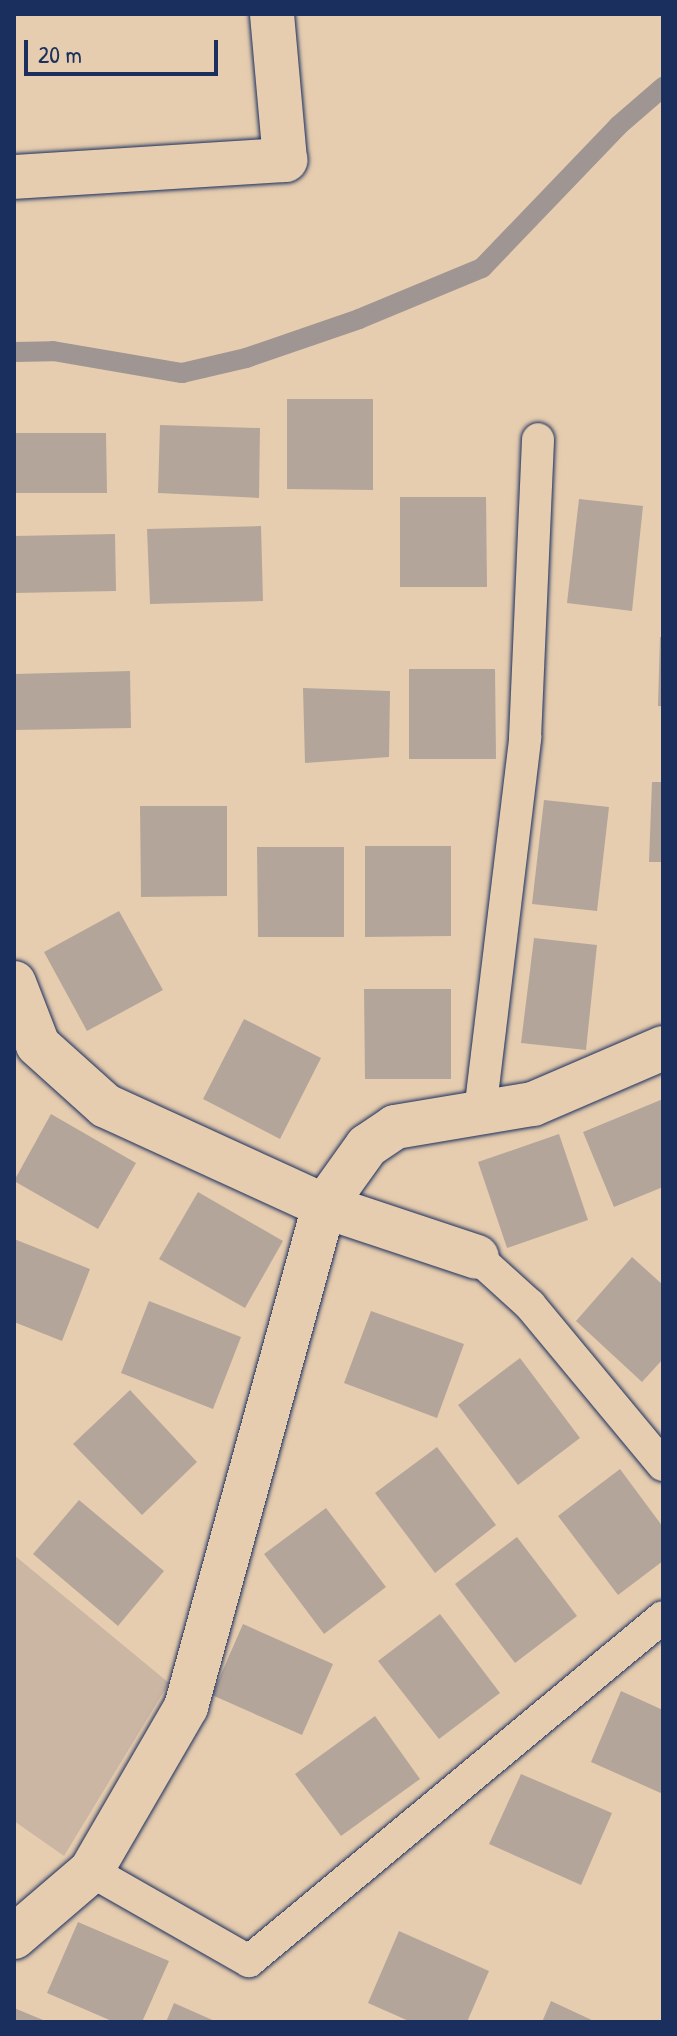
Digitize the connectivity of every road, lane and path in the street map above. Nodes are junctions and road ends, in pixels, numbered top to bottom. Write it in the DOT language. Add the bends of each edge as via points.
graph roads {
  1 [pos="272,14"];
  2 [pos="14,177"];
  3 [pos="538,439"];
  4 [pos="17,998"];
  5 [pos="663,1048"];
  6 [pos="480,1112"];
  7 [pos="324,1206"];
  8 [pos="477,1257"];
  9 [pos="663,1465"];
  10 [pos="663,1617"];
  11 [pos="91,1871"];
  12 [pos="14,1937"];
  1 -- 2 [label="street" via="285,160"];
  3 -- 6 [label="lane" via="525,738"];
  4 -- 7 [label="street" via="38,1045 106,1106"];
  5 -- 6 [label="street" via="533,1104"];
  6 -- 7 [label="street" via="395,1127 367,1146"];
  7 -- 8 [label="street"];
  7 -- 11 [label="street" via="186,1707"];
  8 -- 9 [label="lane" via="530,1305"];
  10 -- 11 [label="lane" via="249,1961"];
  11 -- 12 [label="street"];
}
